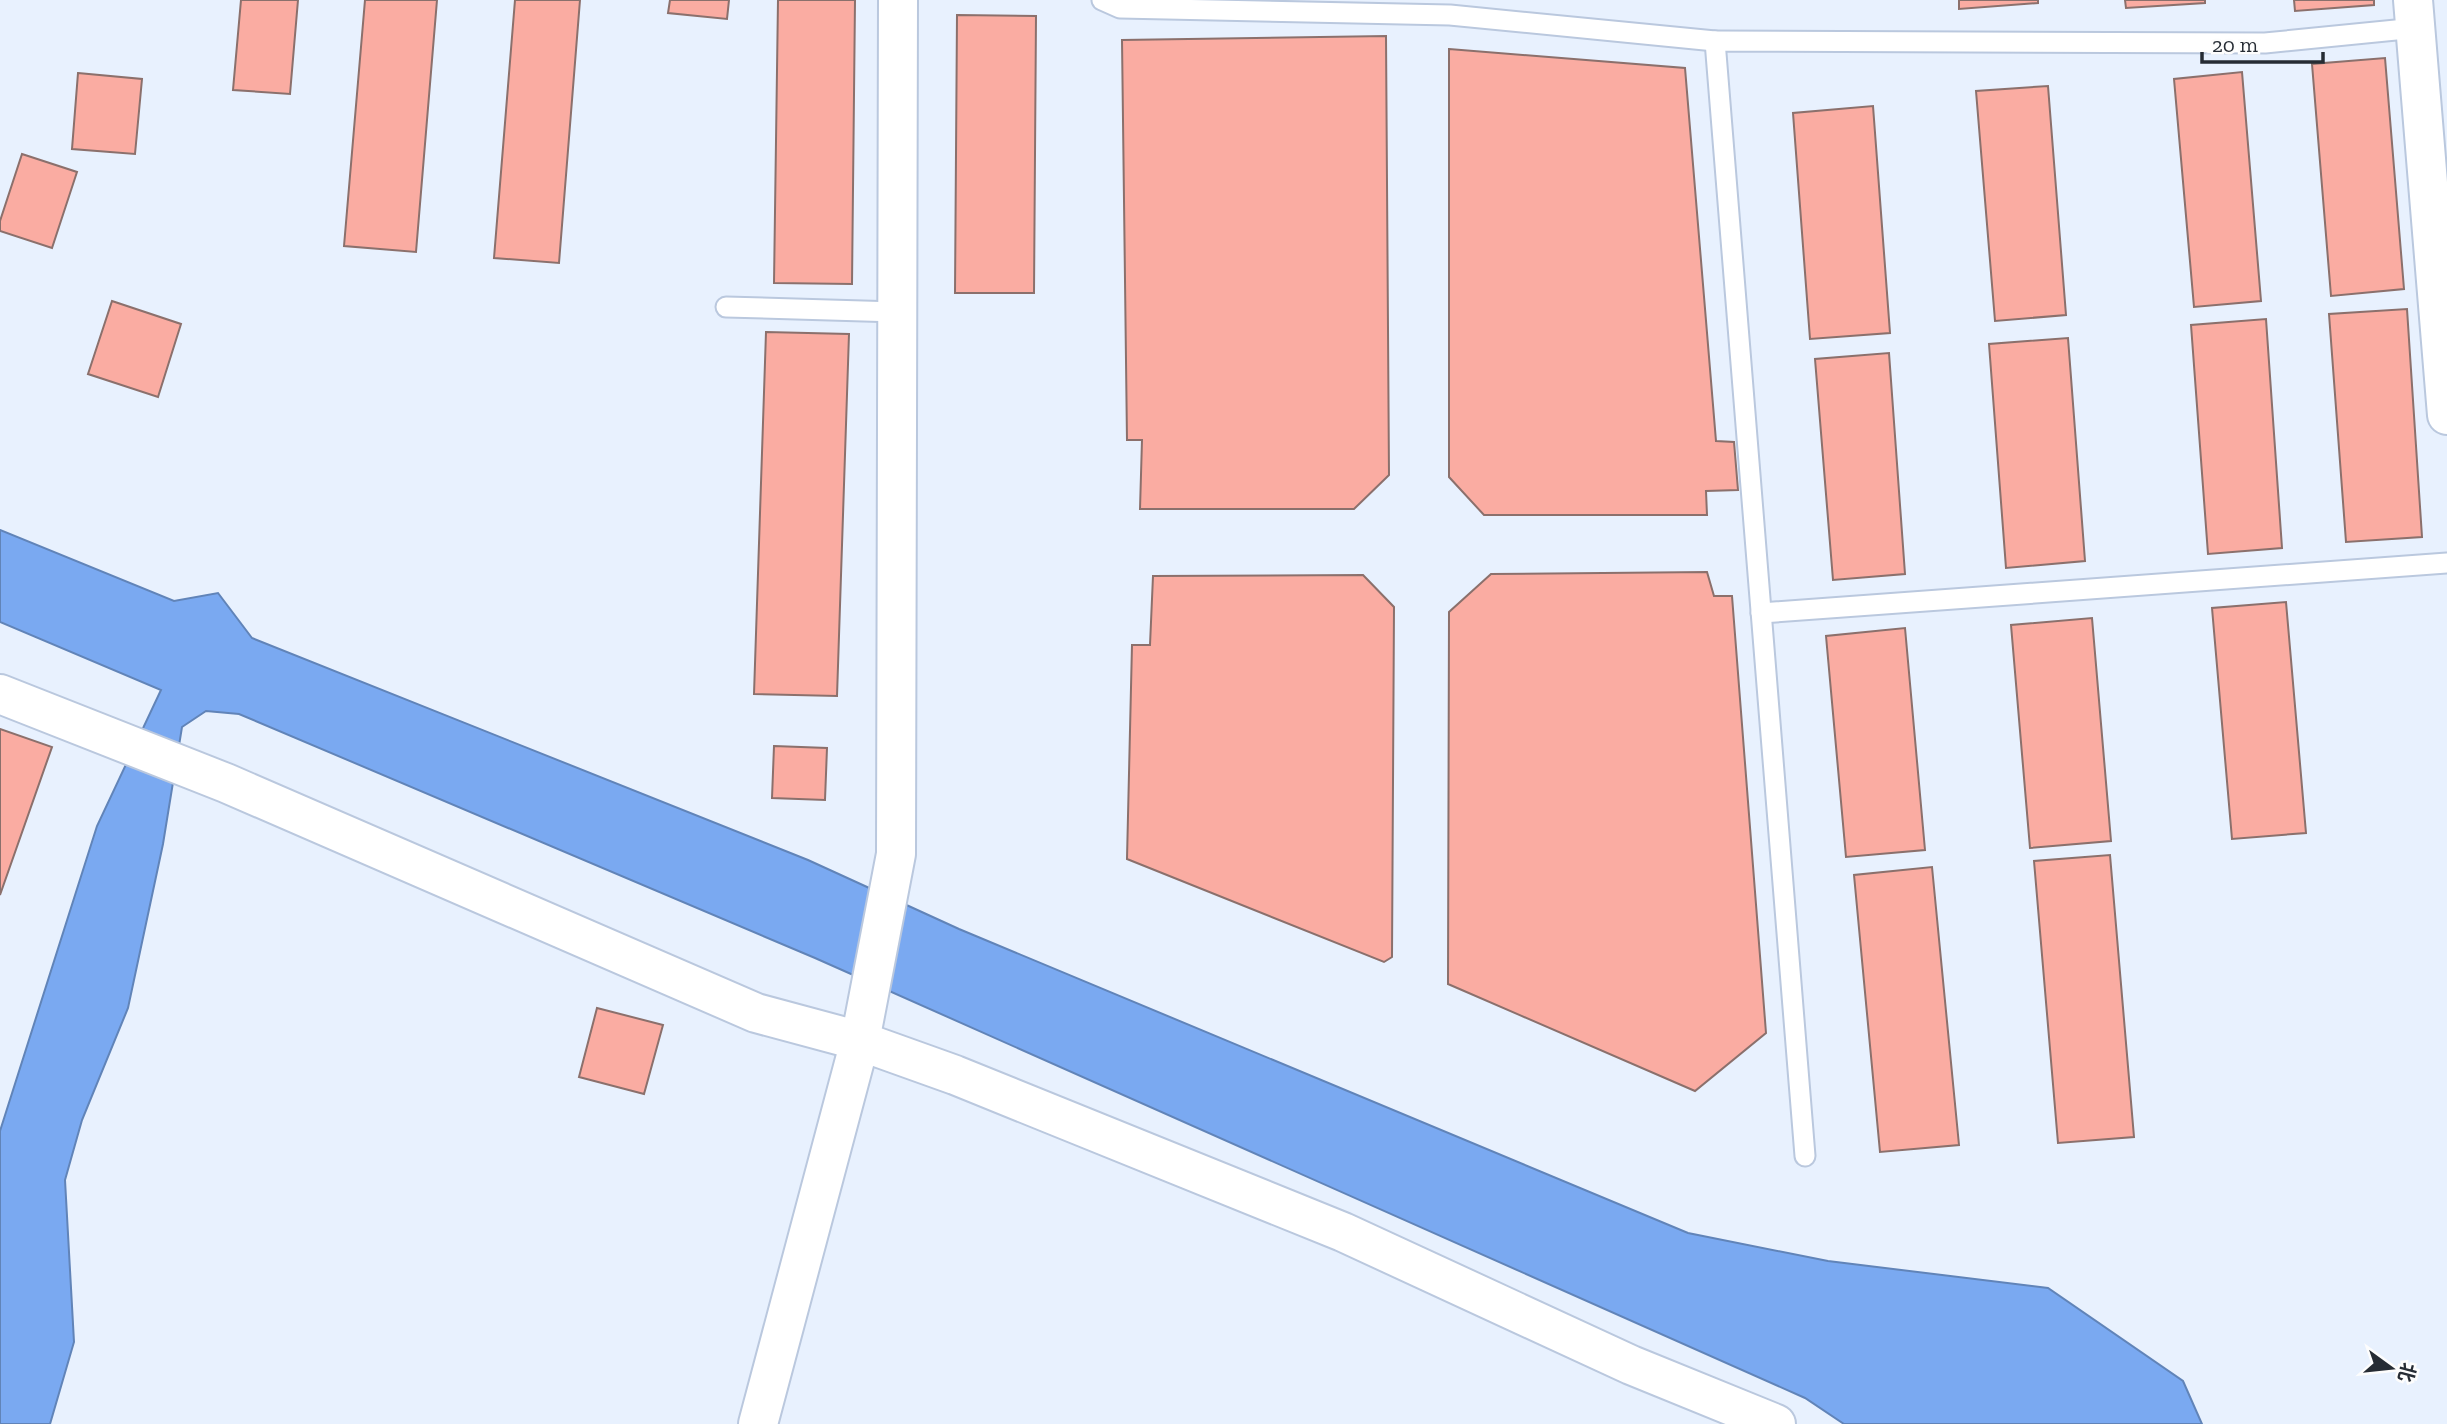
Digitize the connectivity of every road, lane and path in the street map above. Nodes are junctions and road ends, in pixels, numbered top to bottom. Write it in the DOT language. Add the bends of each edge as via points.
graph roads {
  1 [pos="898,0"];
  2 [pos="1102,0"];
  3 [pos="2415,14"];
  4 [pos="1715,41"];
  5 [pos="726,307"];
  6 [pos="897,312"];
  7 [pos="2447,415"];
  8 [pos="2447,564"];
  9 [pos="1761,612"];
  10 [pos="0,694"];
  11 [pos="863,1028"];
  12 [pos="1805,1156"];
  13 [pos="758,1424"];
  14 [pos="1776,1424"];
  1 -- 6 [label="street"];
  2 -- 4 [label="lane" via="1120,8 1450,15"];
  3 -- 4 [label="lane" via="2264,43"];
  3 -- 7 [label="street"];
  4 -- 9 [label="lane"];
  5 -- 6 [label="lane"];
  6 -- 11 [label="street" via="896,854"];
  8 -- 9 [label="lane"];
  9 -- 12 [label="lane"];
  10 -- 11 [label="street" via="226,783 756,1013"];
  11 -- 13 [label="street"];
  11 -- 14 [label="street" via="955,1075 1343,1232 1631,1365"];
}
